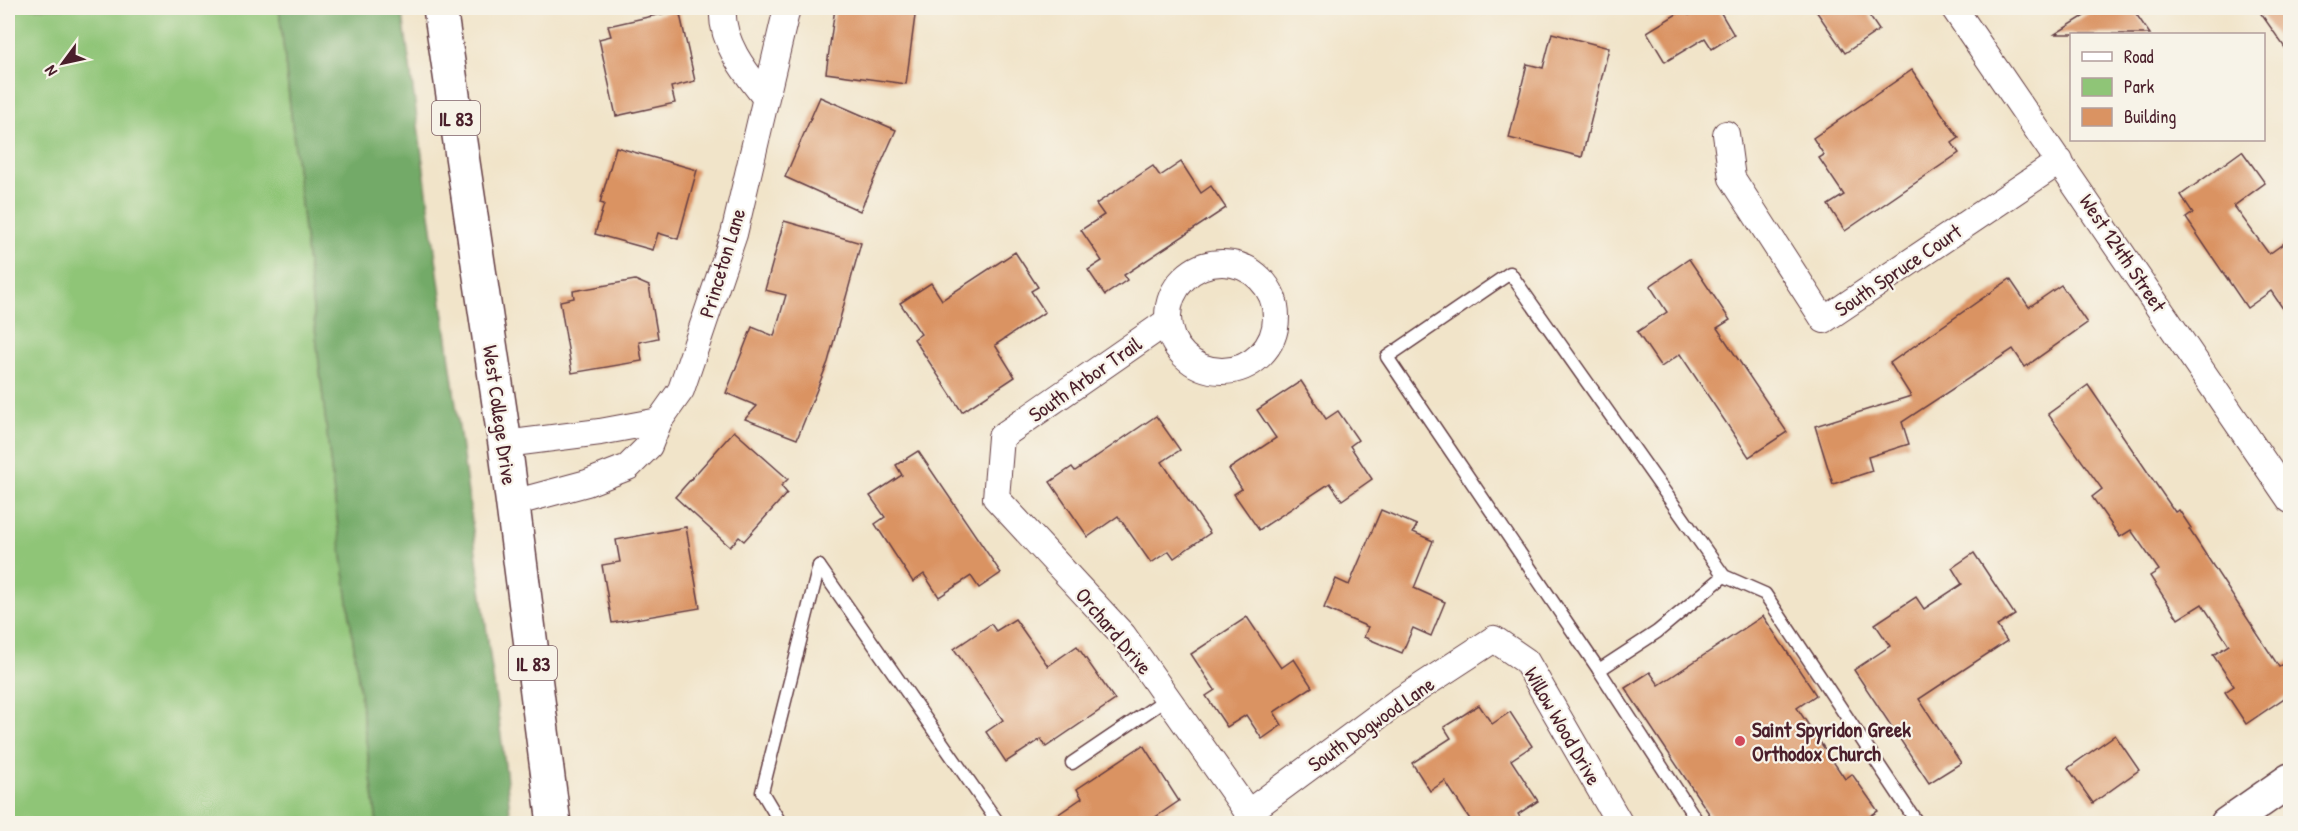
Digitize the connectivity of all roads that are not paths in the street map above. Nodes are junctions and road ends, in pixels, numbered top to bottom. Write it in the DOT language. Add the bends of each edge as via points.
graph roads {
  1 [pos="440,8"];
  2 [pos="723,8"];
  3 [pos="787,8"];
  4 [pos="1954,8"];
  5 [pos="765,97"];
  6 [pos="1726,134"];
  7 [pos="2060,161"];
  8 [pos="1168,321"];
  9 [pos="659,421"];
  10 [pos="1001,437"];
  11 [pos="505,444"];
  12 [pos="2290,500"];
  13 [pos="513,503"];
  14 [pos="1724,576"];
  15 [pos="1494,639"];
  16 [pos="1599,670"];
  17 [pos="1168,698"];
  18 [pos="1072,763"];
  19 [pos="2290,780"];
  20 [pos="1252,818"];
  21 [pos="554,824"];
  22 [pos="781,824"];
  23 [pos="999,824"];
  24 [pos="1620,824"];
  25 [pos="1699,824"];
  26 [pos="1918,824"];
  27 [pos="2227,824"];
  1 -- 11 [label="main road, West College Drive / IL 83"];
  2 -- 5 [label="street" via="722,21 739,65"];
  3 -- 5 [label="street, Princeton Lane"];
  4 -- 7 [label="street, West 124th Street"];
  5 -- 9 [label="street, Princeton Lane" via="734,234 681,390"];
  6 -- 7 [label="street, South Spruce Court" via="1732,178 1824,320"];
  7 -- 12 [label="street, West 124th Street"];
  8 -- 8 [label="street, South Arbor Trail" via="1173,339 1184,355 1199,366 1217,371 1236,370 1253,362 1266,349 1274,332 1276,313 1264,282 1236,264 1218,263 1187,275 1176,288"];
  8 -- 10 [label="street, South Arbor Trail"];
  9 -- 11 [label="street"];
  9 -- 13 [label="street, Princeton Lane" via="649,446 628,467 587,483"];
  10 -- 17 [label="street, Orchard Drive" via="996,498 1123,635"];
  11 -- 13 [label="main road, West College Drive / IL 83"];
  13 -- 21 [label="main road, West College Drive / IL 83"];
  14 -- 16 [label="lane" via="1657,632"];
  14 -- 16 [label="lane" via="1510,273 1387,357"];
  14 -- 26 [label="lane" via="1765,594"];
  15 -- 20 [label="street, South Dogwood Lane" via="1396,703"];
  15 -- 24 [label="street, Willow Wood Drive" via="1526,661"];
  16 -- 25 [label="lane"];
  17 -- 18 [label="lane"];
  17 -- 20 [label="street, Orchard Drive"];
  19 -- 27 [label="main road"];
  22 -- 23 [label="lane" via="762,792 819,566"];
}
